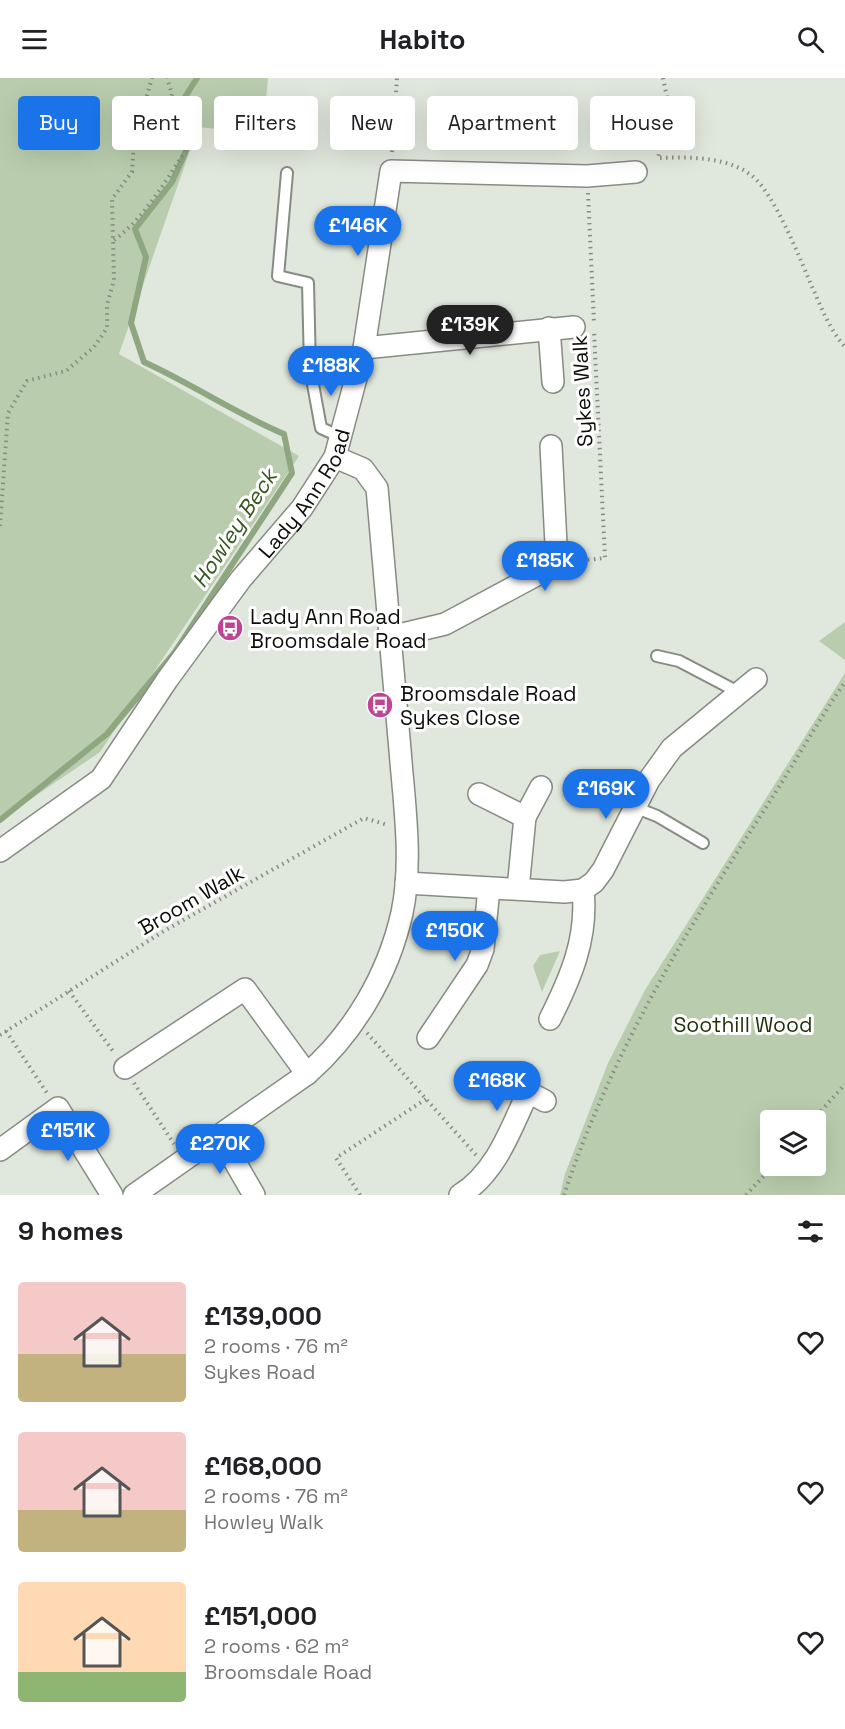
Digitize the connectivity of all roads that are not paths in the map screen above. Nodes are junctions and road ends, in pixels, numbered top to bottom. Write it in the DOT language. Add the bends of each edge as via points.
graph roads {
  1 [pos="636,172"];
  2 [pos="287,173"];
  3 [pos="574,327"];
  4 [pos="549,328"];
  5 [pos="364,348"];
  6 [pos="553,382"];
  7 [pos="338,447"];
  8 [pos="551,447"];
  9 [pos="390,637"];
  10 [pos="657,656"];
  11 [pos="748,686"];
  12 [pos="541,787"];
  13 [pos="479,794"];
  14 [pos="634,807"];
  15 [pos="525,817"];
  16 [pos="703,843"];
  17 [pos="0,851"];
  18 [pos="406,884"];
  19 [pos="489,888"];
  20 [pos="518,889"];
  21 [pos="583,890"];
  22 [pos="550,1019"];
  23 [pos="428,1038"];
  24 [pos="125,1068"];
  25 [pos="307,1074"];
  26 [pos="545,1101"];
  27 [pos="220,1136"];
  28 [pos="0,1150"];
  29 [pos="112,1195"];
  30 [pos="134,1195"];
  31 [pos="254,1195"];
  32 [pos="460,1195"];
  1 -- 5 [label="street, Lady Ann Road" via="587,176 391,171"];
  2 -- 7 [label="lane" via="278,276 308,283 310,368 321,428"];
  3 -- 4 [label="street"];
  4 -- 5 [label="street"];
  4 -- 6 [label="street"];
  5 -- 7 [label="street, Lady Ann Road"];
  7 -- 9 [label="street" via="377,488"];
  7 -- 17 [label="street, Lady Ann Road" via="302,508 241,579 101,779"];
  8 -- 9 [label="street" via="557,564 445,624"];
  9 -- 18 [label="street"];
  10 -- 11 [label="lane"];
  11 -- 14 [label="street" via="672,748"];
  12 -- 15 [label="street"];
  13 -- 15 [label="street"];
  14 -- 16 [label="lane"];
  14 -- 21 [label="street" via="603,870"];
  15 -- 20 [label="street"];
  18 -- 19 [label="street"];
  18 -- 25 [label="street" via="393,943 355,1022 327,1057"];
  19 -- 20 [label="street"];
  19 -- 23 [label="street" via="483,949 477,965"];
  20 -- 21 [label="street"];
  21 -- 22 [label="street" via="585,910 577,960"];
  24 -- 25 [label="street" via="245,989"];
  25 -- 27 [label="street"];
  26 -- 32 [label="street" via="528,1092 490,1168"];
  27 -- 30 [label="street"];
  27 -- 31 [label="street"];
  28 -- 29 [label="street" via="58,1108"];
}
